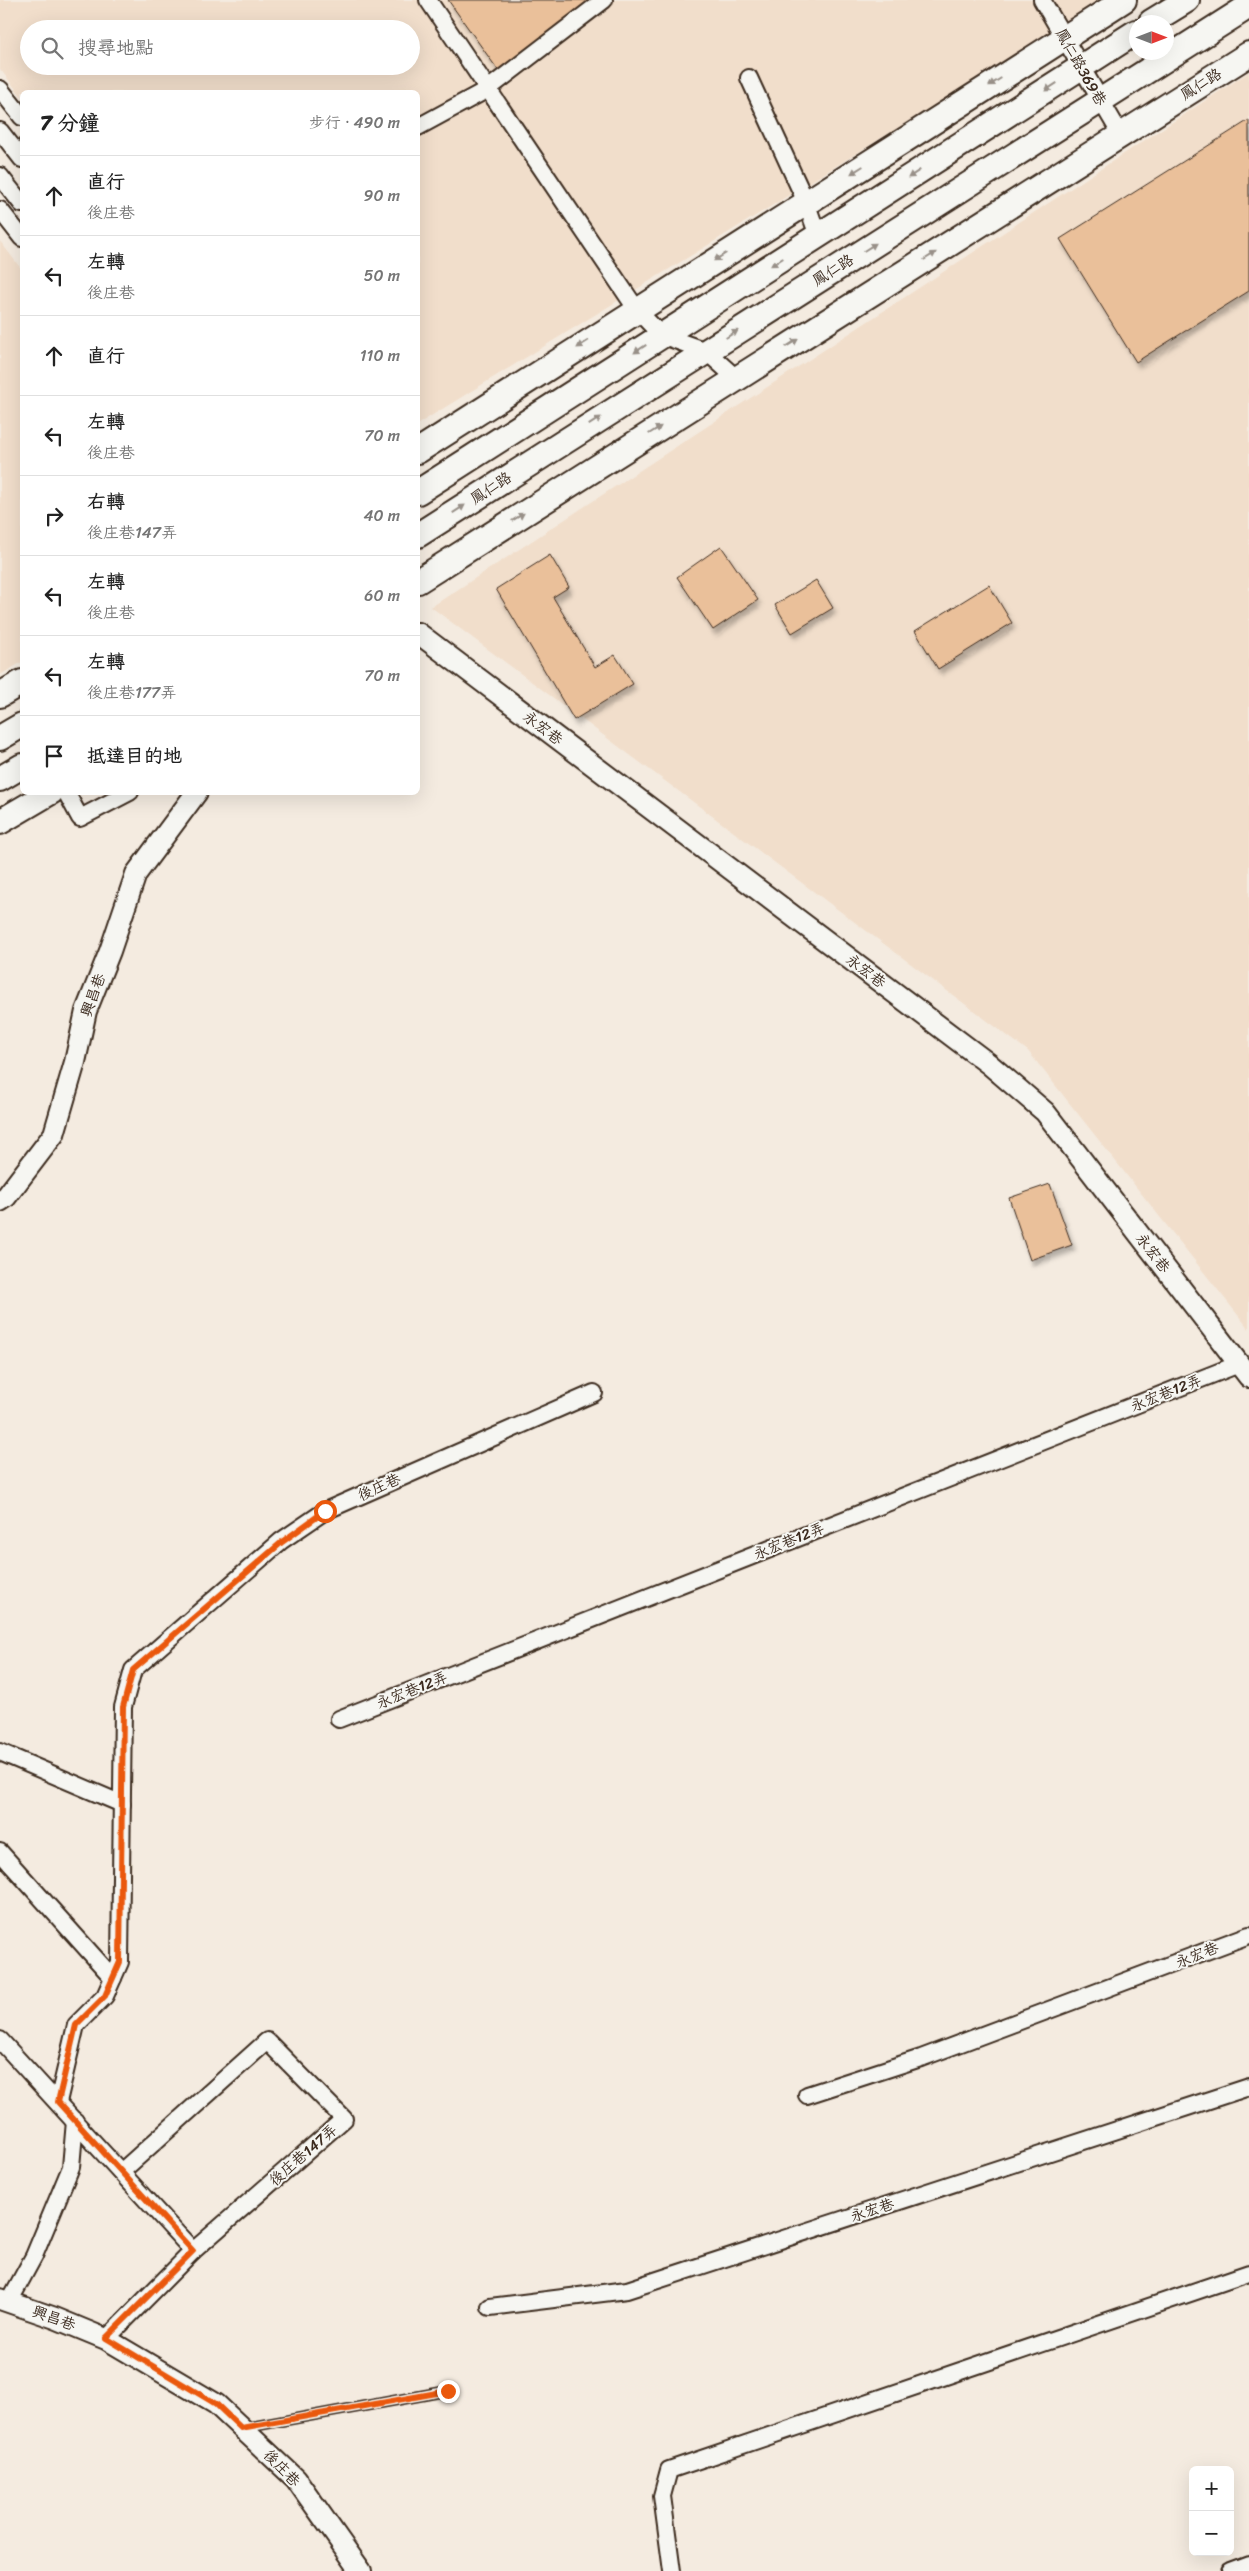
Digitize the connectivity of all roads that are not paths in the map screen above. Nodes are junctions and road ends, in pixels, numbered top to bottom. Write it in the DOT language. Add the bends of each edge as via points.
graph roads {
  1 [pos="428,0"];
  2 [pos="604,0"];
  3 [pos="1042,0"];
  4 [pos="1124,0"];
  5 [pos="1187,0"];
  6 [pos="1249,6"];
  7 [pos="1162,15"];
  8 [pos="1129,36"];
  9 [pos="1065,38"];
  10 [pos="1249,54"];
  11 [pos="1080,68"];
  12 [pos="750,78"];
  13 [pos="0,89"];
  14 [pos="488,89"];
  15 [pos="1100,101"];
  16 [pos="20,114"];
  17 [pos="420,126"];
  18 [pos="0,131"];
  19 [pos="1121,135"];
  20 [pos="20,156"];
  21 [pos="0,176"];
  22 [pos="20,201"];
  23 [pos="806,202"];
  24 [pos="0,210"];
  25 [pos="20,235"];
  26 [pos="818,236"];
  27 [pos="637,310"];
  28 [pos="661,335"];
  29 [pos="706,351"];
  30 [pos="736,378"];
  31 [pos="420,450"];
  32 [pos="420,491"];
  33 [pos="420,534"];
  34 [pos="420,579"];
  35 [pos="420,635"];
  36 [pos="20,683"];
  37 [pos="0,695"];
  38 [pos="20,726"];
  39 [pos="0,738"];
  40 [pos="20,767"];
  41 [pos="0,779"];
  42 [pos="47,795"];
  43 [pos="68,795"];
  44 [pos="124,795"];
  45 [pos="195,795"];
  46 [pos="0,822"];
  47 [pos="0,1200"];
  48 [pos="1244,1370"];
  49 [pos="594,1393"];
  50 [pos="339,1719"];
  51 [pos="0,1752"];
  52 [pos="122,1804"];
  53 [pos="0,1852"];
  54 [pos="1249,1935"];
  55 [pos="112,1978"];
  56 [pos="0,2040"];
  57 [pos="1249,2087"];
  58 [pos="807,2095"];
  59 [pos="58,2102"];
  60 [pos="75,2121"];
  61 [pos="121,2172"];
  62 [pos="193,2251"];
  63 [pos="1249,2273"];
  64 [pos="4,2301"];
  65 [pos="490,2307"];
  66 [pos="106,2338"];
  67 [pos="448,2391"];
  68 [pos="241,2428"];
  69 [pos="1249,2564"];
  70 [pos="361,2571"];
  71 [pos="672,2571"];
  72 [pos="1230,2571"];
  1 -- 14 [label="street"];
  2 -- 14 [label="street"];
  3 -- 9 [label="street, 鳳仁路369巷"];
  4 -- 9 [label="main road"];
  5 -- 7 [label="main road"];
  6 -- 15 [label="main road, 鳳仁路"];
  8 -- 11 [label="main road"];
  9 -- 11 [label="street, 鳳仁路369巷"];
  9 -- 23 [label="main road, one-way"];
  10 -- 19 [label="main road, 鳳仁路"];
  11 -- 15 [label="street, 鳳仁路369巷"];
  11 -- 26 [label="main road, one-way"];
  12 -- 23 [label="street"];
  13 -- 16 [label="street"];
  14 -- 17 [label="street"];
  14 -- 27 [label="street"];
  15 -- 19 [label="street, 鳳仁路369巷"];
  29 -- 15 [label="main road, 鳳仁路, one-way"];
  18 -- 20 [label="street"];
  30 -- 19 [label="main road, 鳳仁路, one-way"];
  21 -- 22 [label="street"];
  23 -- 26 [label="street"];
  23 -- 27 [label="main road, one-way"];
  24 -- 25 [label="street"];
  26 -- 28 [label="main road, one-way"];
  27 -- 28 [label="street"];
  27 -- 31 [label="main road, one-way"];
  28 -- 29 [label="street"];
  28 -- 32 [label="main road, one-way"];
  29 -- 30 [label="street"];
  33 -- 29 [label="main road, 鳳仁路, one-way"];
  34 -- 30 [label="main road, 鳳仁路, one-way"];
  35 -- 48 [label="street, 永宏巷" via="990,1064 1045,1112"];
  36 -- 37 [label="main road"];
  38 -- 39 [label="main road"];
  40 -- 41 [label="main road"];
  42 -- 46 [label="main road"];
  43 -- 44 [label="street" via="80,818"];
  45 -- 47 [label="street, 興昌巷" via="136,874 86,1011 54,1134 6,1197"];
  48 -- 50 [label="street, 永宏巷12弄"];
  49 -- 52 [label="street, 後庄巷" via="325,1511 282,1542 133,1670 123,1707"];
  51 -- 52 [label="street"];
  52 -- 55 [label="street, 後庄巷" via="120,1962"];
  53 -- 55 [label="street"];
  54 -- 58 [label="street, 永宏巷" via="921,2058"];
  55 -- 59 [label="street, 後庄巷" via="105,1996 76,2025"];
  56 -- 59 [label="street"];
  57 -- 65 [label="street, 永宏巷" via="627,2290"];
  59 -- 60 [label="street"];
  60 -- 61 [label="street"];
  60 -- 64 [label="street" via="71,2167 34,2256"];
  61 -- 62 [label="street"];
  61 -- 62 [label="street, 後庄巷147弄" via="267,2041 344,2119"];
  62 -- 66 [label="street, 後庄巷147弄"];
  63 -- 71 [label="street" via="669,2470 662,2496"];
  64 -- 66 [label="street, 興昌巷"];
  66 -- 68 [label="street, 後庄巷" via="216,2404"];
  67 -- 68 [label="lane"];
  68 -- 70 [label="street, 後庄巷" via="296,2479"];
  69 -- 72 [label="street"];
}
